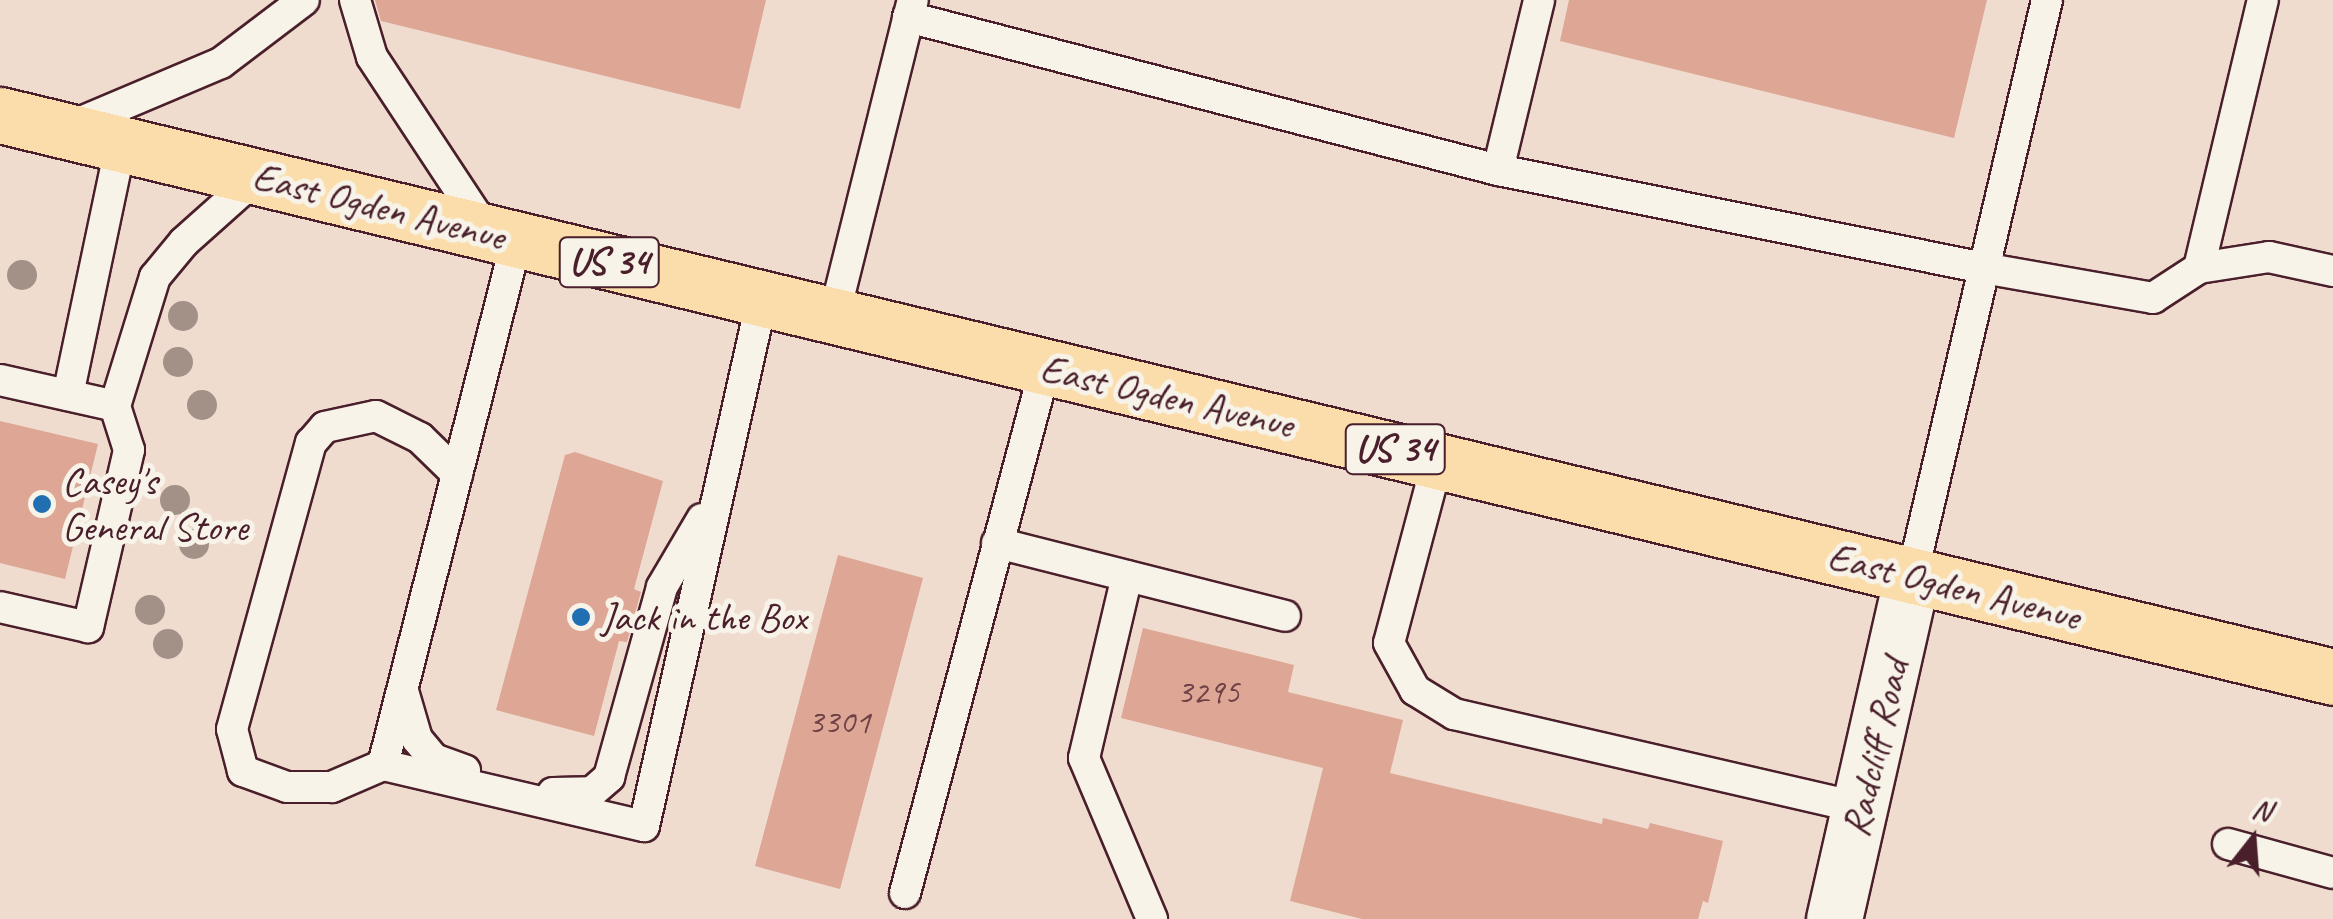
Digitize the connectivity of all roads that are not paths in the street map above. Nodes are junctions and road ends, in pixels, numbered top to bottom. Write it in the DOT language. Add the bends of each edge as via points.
graph roads {
  1 [pos="304,0"];
  2 [pos="355,0"];
  3 [pos="1539,0"];
  4 [pos="2047,0"];
  5 [pos="2263,0"];
  6 [pos="910,8"];
  7 [pos="0,116"];
  8 [pos="62,130"];
  9 [pos="121,144"];
  10 [pos="1498,170"];
  11 [pos="258,177"];
  12 [pos="502,236"];
  13 [pos="1984,268"];
  14 [pos="2199,268"];
  15 [pos="2333,271"];
  16 [pos="762,300"];
  17 [pos="834,316"];
  18 [pos="1045,368"];
  19 [pos="0,380"];
  20 [pos="68,396"];
  21 [pos="114,406"];
  22 [pos="1438,460"];
  23 [pos="457,474"];
  24 [pos="714,500"];
  25 [pos="998,543"];
  26 [pos="1127,576"];
  27 [pos="1912,576"];
  28 [pos="0,607"];
  29 [pos="1285,616"];
  30 [pos="2333,677"];
  31 [pos="403,688"];
  32 [pos="383,765"];
  33 [pos="1862,808"];
  34 [pos="2228,844"];
  35 [pos="2333,873"];
  36 [pos="905,893"];
  37 [pos="1152,919"];
  38 [pos="1834,919"];
  1 -- 8 [label="lane" via="222,64"];
  2 -- 12 [label="lane" via="372,57"];
  3 -- 10 [label="lane"];
  4 -- 13 [label="lane"];
  5 -- 14 [label="lane"];
  6 -- 10 [label="lane"];
  6 -- 17 [label="lane"];
  7 -- 8 [label="main road, East Ogden Avenue / US 34"];
  8 -- 9 [label="main road, East Ogden Avenue / US 34"];
  9 -- 11 [label="main road, East Ogden Avenue / US 34"];
  9 -- 20 [label="lane"];
  10 -- 13 [label="lane"];
  11 -- 12 [label="main road, East Ogden Avenue / US 34"];
  11 -- 21 [label="lane" via="184,242 156,277"];
  12 -- 16 [label="main road, East Ogden Avenue / US 34"];
  12 -- 23 [label="lane"];
  13 -- 14 [label="lane" via="2153,298"];
  13 -- 27 [label="lane"];
  14 -- 15 [label="lane" via="2269,257"];
  16 -- 17 [label="main road, East Ogden Avenue / US 34"];
  16 -- 24 [label="lane"];
  17 -- 18 [label="main road, East Ogden Avenue / US 34"];
  18 -- 22 [label="main road, East Ogden Avenue / US 34"];
  18 -- 25 [label="lane"];
  19 -- 20 [label="lane"];
  20 -- 21 [label="lane"];
  21 -- 28 [label="lane" via="128,450 88,628"];
  22 -- 27 [label="main road, East Ogden Avenue / US 34"];
  22 -- 33 [label="lane" via="1389,643 1416,690 1454,714"];
  23 -- 31 [label="lane"];
  23 -- 32 [label="lane" via="420,438 376,416 324,427 312,443 232,729 243,771 287,786 332,788"];
  24 -- 31 [label="lane" via="662,587 619,756 592,792 556,794 434,759 418,739"];
  24 -- 32 [label="lane" via="644,826"];
  25 -- 26 [label="lane"];
  25 -- 36 [label="lane"];
  26 -- 29 [label="lane"];
  26 -- 37 [label="lane" via="1084,758"];
  27 -- 30 [label="main road, East Ogden Avenue / US 34"];
  27 -- 33 [label="street, Radcliff Road"];
  31 -- 32 [label="lane"];
  33 -- 38 [label="street, Radcliff Road"];
  34 -- 35 [label="lane"];
}
